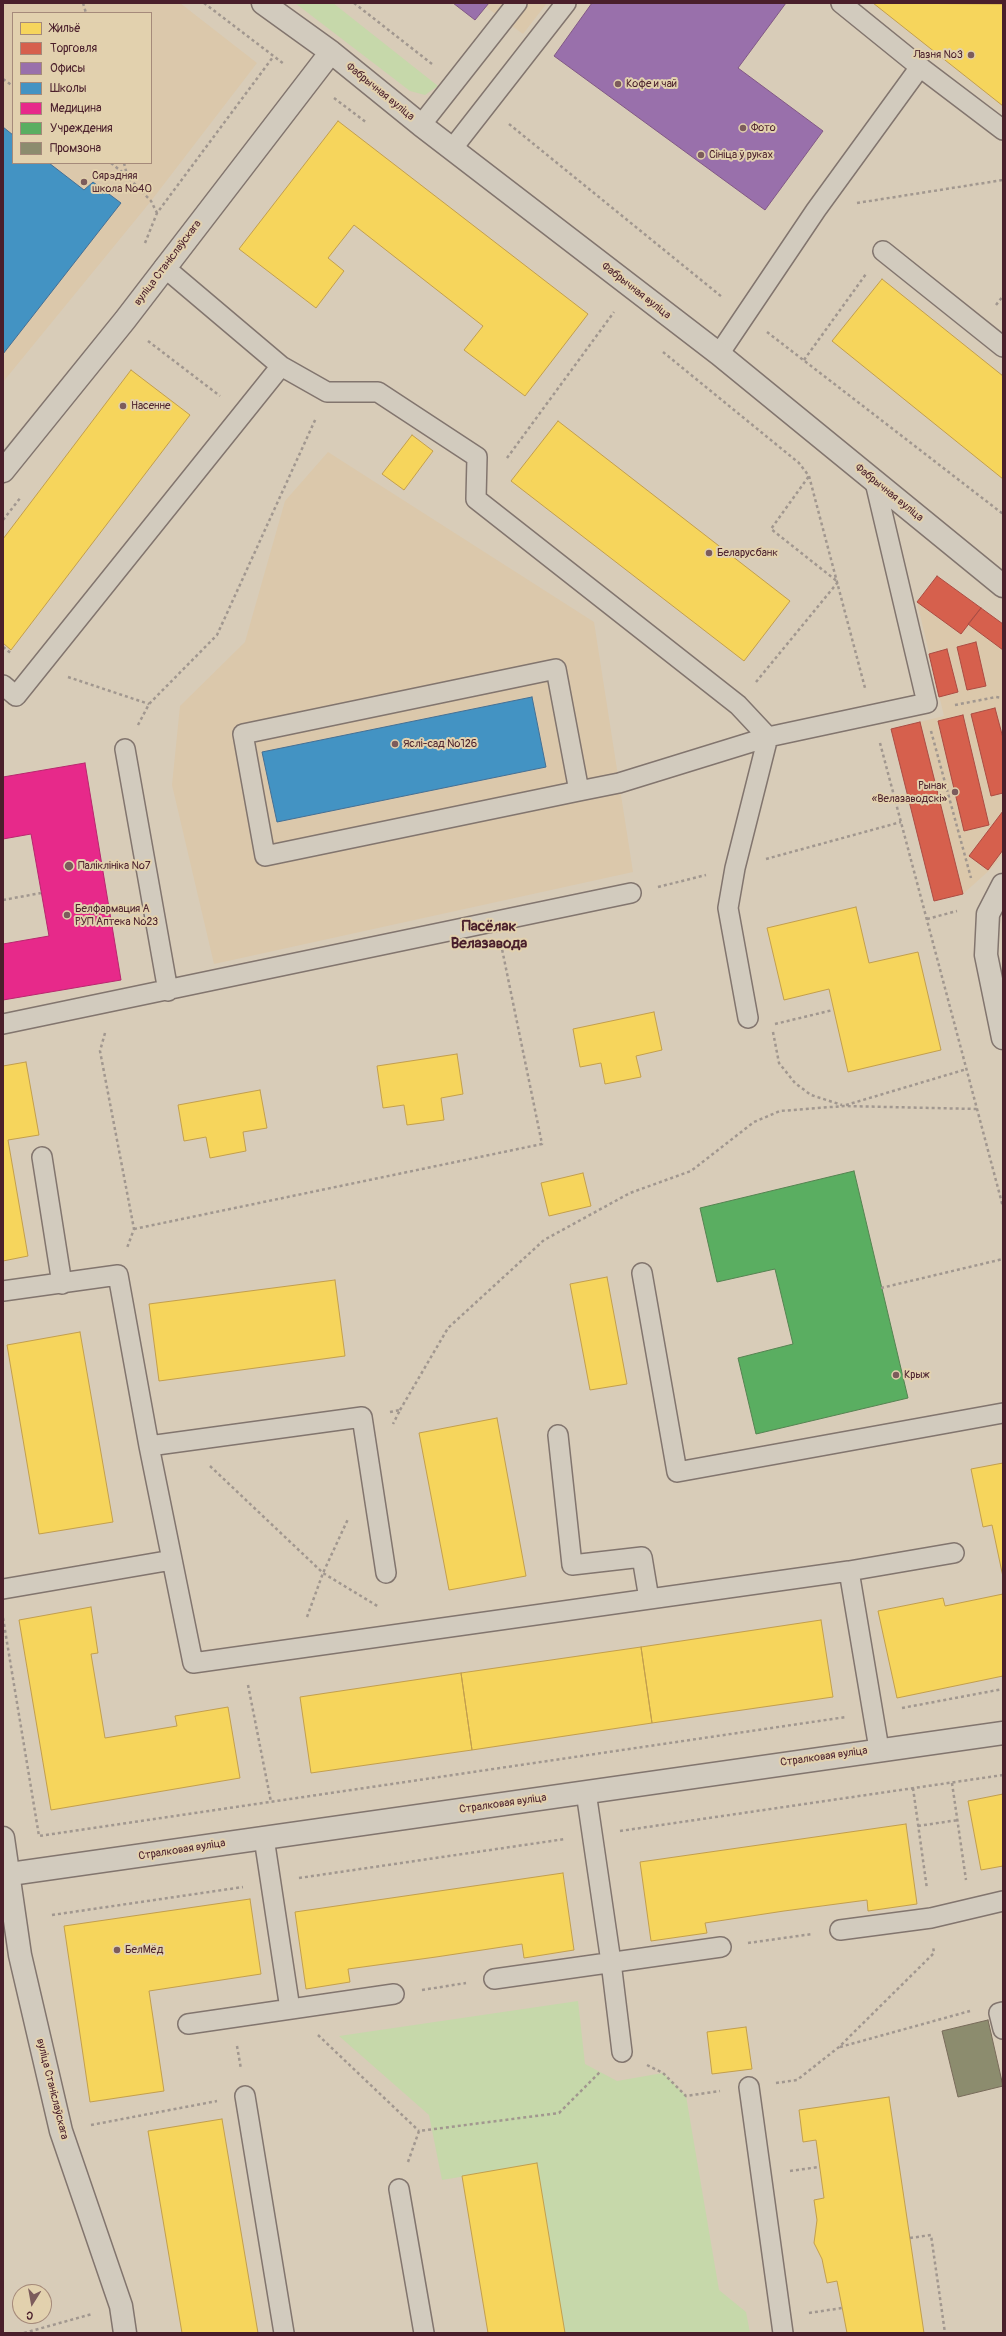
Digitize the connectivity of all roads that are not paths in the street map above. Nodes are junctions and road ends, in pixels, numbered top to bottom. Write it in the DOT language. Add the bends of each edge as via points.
graph roads {
  1 [pos="263,3"];
  2 [pos="517,3"];
  3 [pos="566,3"];
  4 [pos="842,3"];
  5 [pos="331,52"];
  6 [pos="920,67"];
  7 [pos="421,126"];
  8 [pos="1003,130"];
  9 [pos="452,149"];
  10 [pos="883,251"];
  11 [pos="164,267"];
  12 [pos="1003,347"];
  13 [pos="719,354"];
  14 [pos="281,366"];
  15 [pos="3,471"];
  16 [pos="875,482"];
  17 [pos="1003,586"];
  18 [pos="3,685"];
  19 [pos="768,737"];
  20 [pos="125,749"];
  21 [pos="579,791"];
  22 [pos="1003,885"];
  23 [pos="631,893"];
  24 [pos="168,991"];
  25 [pos="748,1018"];
  26 [pos="3,1024"];
  27 [pos="1002,1027"];
  28 [pos="42,1157"];
  29 [pos="642,1273"];
  30 [pos="62,1284"];
  31 [pos="3,1291"];
  32 [pos="1003,1413"];
  33 [pos="558,1435"];
  34 [pos="149,1446"];
  35 [pos="954,1554"];
  36 [pos="172,1560"];
  37 [pos="848,1571"];
  38 [pos="386,1573"];
  39 [pos="3,1589"];
  40 [pos="649,1599"];
  41 [pos="1003,1733"];
  42 [pos="880,1749"];
  43 [pos="586,1792"];
  44 [pos="3,1838"];
  45 [pos="264,1838"];
  46 [pos="5,1875"];
  47 [pos="1003,1901"];
  48 [pos="840,1930"];
  49 [pos="722,1947"];
  50 [pos="611,1962"];
  51 [pos="494,1979"];
  52 [pos="394,1994"];
  53 [pos="290,2009"];
  54 [pos="188,2024"];
  55 [pos="622,2052"];
  56 [pos="749,2087"];
  57 [pos="245,2096"];
  58 [pos="399,2189"];
  59 [pos="125,2333"];
  60 [pos="284,2333"];
  61 [pos="424,2333"];
  62 [pos="783,2333"];
  1 -- 5 [label="street, Фабрычная вуліца"];
  2 -- 7 [label="lane"];
  3 -- 9 [label="lane"];
  4 -- 6 [label="lane"];
  5 -- 7 [label="street, Фабрычная вуліца"];
  5 -- 11 [label="street, вуліца Станіслаўскага"];
  6 -- 8 [label="lane"];
  6 -- 13 [label="lane" via="816,210"];
  7 -- 9 [label="street, Фабрычная вуліца"];
  9 -- 13 [label="street, Фабрычная вуліца"];
  10 -- 12 [label="lane"];
  11 -- 14 [label="lane"];
  11 -- 15 [label="street, вуліца Станіслаўскага" via="125,320"];
  13 -- 16 [label="street, Фабрычная вуліца"];
  14 -- 18 [label="lane" via="16,696"];
  14 -- 19 [label="lane" via="327,392 378,392 477,456 476,500 738,705"];
  16 -- 17 [label="street, Фабрычная вуліца"];
  16 -- 19 [label="lane" via="927,703"];
  19 -- 21 [label="lane" via="619,782"];
  19 -- 25 [label="lane" via="735,868 728,908"];
  20 -- 24 [label="lane"];
  21 -- 21 [label="lane" via="265,856 243,734 556,669"];
  22 -- 27 [label="street" via="988,914 986,955"];
  23 -- 24 [label="lane"];
  24 -- 26 [label="lane"];
  28 -- 30 [label="lane"];
  29 -- 32 [label="lane" via="677,1472"];
  30 -- 31 [label="lane"];
  30 -- 34 [label="lane" via="118,1275"];
  33 -- 40 [label="lane" via="572,1565 642,1557"];
  34 -- 36 [label="lane"];
  34 -- 38 [label="lane" via="362,1417"];
  35 -- 37 [label="lane"];
  36 -- 39 [label="lane"];
  36 -- 40 [label="lane" via="193,1663"];
  37 -- 40 [label="lane"];
  37 -- 42 [label="lane"];
  41 -- 42 [label="street, Стралковая вуліца"];
  42 -- 43 [label="street, Стралковая вуліца"];
  43 -- 45 [label="street, Стралковая вуліца"];
  43 -- 50 [label="lane"];
  44 -- 46 [label="street, вуліца Станіслаўскага"];
  45 -- 46 [label="street, Стралковая вуліца"];
  45 -- 53 [label="lane"];
  46 -- 59 [label="street, вуліца Станіслаўскага" via="20,1955 61,2131 121,2306"];
  47 -- 48 [label="lane" via="931,1918"];
  49 -- 50 [label="lane"];
  50 -- 51 [label="lane"];
  50 -- 55 [label="lane"];
  52 -- 53 [label="lane"];
  53 -- 54 [label="lane"];
  56 -- 62 [label="lane"];
  57 -- 60 [label="lane"];
  58 -- 61 [label="lane"];
}
